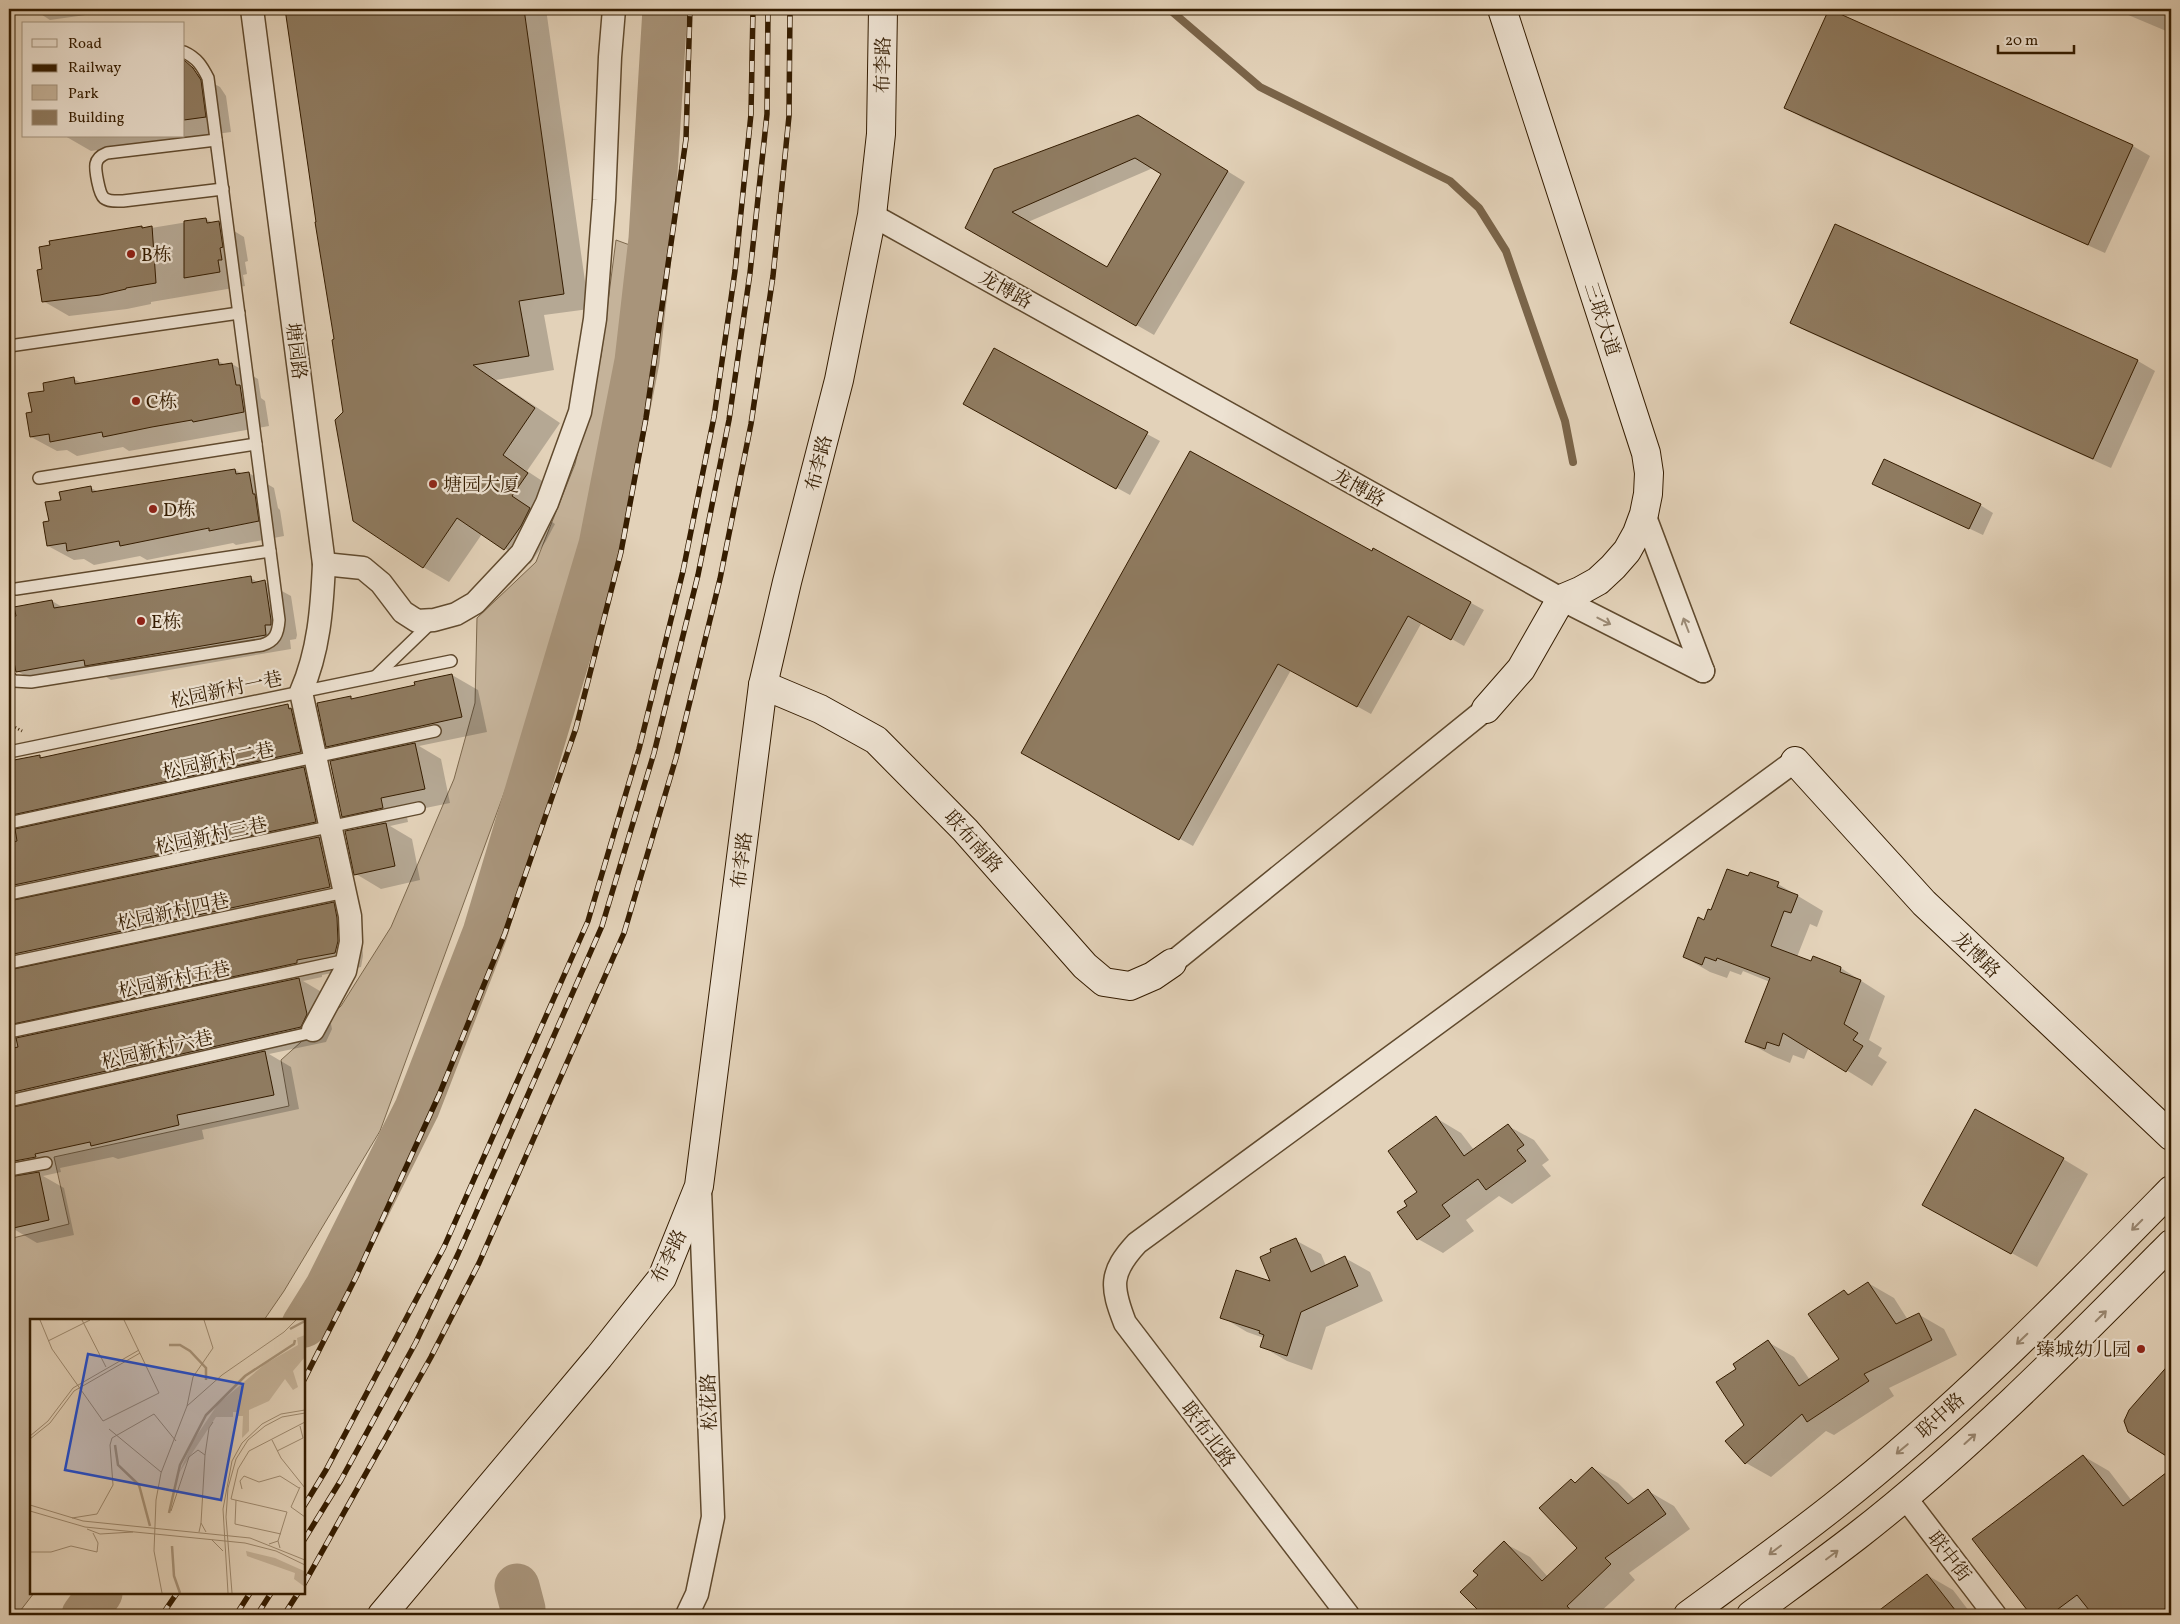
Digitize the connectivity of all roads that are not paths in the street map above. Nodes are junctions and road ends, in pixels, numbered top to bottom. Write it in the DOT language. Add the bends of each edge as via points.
graph roads {
  1 [pos="252,9"];
  2 [pos="614,9"];
  3 [pos="883,9"];
  4 [pos="1502,9"];
  5 [pos="185,53"];
  6 [pos="216,140"];
  7 [pos="223,189"];
  8 [pos="872,215"];
  9 [pos="239,313"];
  10 [pos="9,346"];
  11 [pos="256,444"];
  12 [pos="39,478"];
  13 [pos="1644,514"];
  14 [pos="270,551"];
  15 [pos="324,564"];
  16 [pos="16,589"];
  17 [pos="1561,599"];
  18 [pos="434,620"];
  19 [pos="451,661"];
  20 [pos="9,677"];
  21 [pos="375,677"];
  22 [pos="764,685"];
  23 [pos="301,692"];
  24 [pos="1486,709"];
  25 [pos="435,731"];
  26 [pos="9,752"];
  27 [pos="315,757"];
  28 [pos="1795,761"];
  29 [pos="420,808"];
  30 [pos="9,823"];
  31 [pos="330,828"];
  32 [pos="345,892"];
  33 [pos="9,894"];
  34 [pos="347,960"];
  35 [pos="1172,963"];
  36 [pos="9,964"];
  37 [pos="313,1030"];
  38 [pos="9,1032"];
  39 [pos="9,1101"];
  40 [pos="2171,1136"];
  41 [pos="46,1163"];
  42 [pos="9,1170"];
  43 [pos="699,1186"];
  44 [pos="2171,1190"];
  45 [pos="2171,1244"];
  46 [pos="1904,1496"];
  47 [pos="382,1615"];
  48 [pos="687,1615"];
  49 [pos="1348,1615"];
  50 [pos="1688,1615"];
  51 [pos="1751,1615"];
  52 [pos="1995,1615"];
  1 -- 15 [label="street, 塘园路"];
  2 -- 18 [label="street" via="595,319 580,412 547,503 522,553 475,603 456,614"];
  3 -- 8 [label="street, 布李路" via="881,134"];
  4 -- 13 [label="street, 三联大道" via="1646,453 1648,494"];
  5 -- 6 [label="lane" via="195,58 208,78"];
  6 -- 7 [label="lane"];
  6 -- 7 [label="lane" via="107,153 96,164 100,193 111,201 123,201"];
  7 -- 9 [label="lane"];
  8 -- 17 [label="street, 龙博路"];
  8 -- 22 [label="street, 布李路" via="839,380"];
  9 -- 10 [label="lane"];
  9 -- 11 [label="lane"];
  11 -- 12 [label="lane"];
  11 -- 14 [label="lane"];
  13 -- 17 [label="street, 三联大道" via="1637,533 1613,567 1592,584"];
  17 -- 13 [label="street, 龙博路, one-way" via="1703,671"];
  14 -- 16 [label="lane"];
  14 -- 20 [label="lane" via="280,620 272,642 31,682 14,681"];
  15 -- 18 [label="street" via="363,568 381,583 403,612 417,621"];
  15 -- 23 [label="street, 塘园路" via="322,613 315,652"];
  17 -- 24 [label="street" via="1521,669"];
  18 -- 21 [label="lane"];
  19 -- 21 [label="lane, 松园新村一巷"];
  21 -- 23 [label="lane, 松园新村一巷"];
  22 -- 35 [label="street, 联布南路" via="820,709 876,740 965,830 1085,966 1104,982 1130,986"];
  22 -- 43 [label="street, 布李路"];
  23 -- 26 [label="lane, 松园新村一巷"];
  23 -- 27 [label="street"];
  24 -- 35 [label="street"];
  25 -- 27 [label="lane, 松园新村二巷"];
  27 -- 30 [label="lane, 松园新村二巷"];
  27 -- 31 [label="street"];
  28 -- 40 [label="street, 龙博路" via="1924,903"];
  28 -- 49 [label="street, 联布北路" via="1137,1243 1122,1260 1114,1280 1124,1323"];
  29 -- 31 [label="lane, 松园新村三巷"];
  31 -- 32 [label="street"];
  31 -- 33 [label="lane, 松园新村三巷"];
  32 -- 34 [label="street" via="351,942"];
  32 -- 36 [label="lane, 松园新村四巷"];
  34 -- 37 [label="street" via="345,971"];
  34 -- 38 [label="lane, 松园新村五巷"];
  37 -- 39 [label="lane, 松园新村六巷"];
  41 -- 42 [label="lane"];
  43 -- 47 [label="street, 布李路" via="662,1278"];
  43 -- 48 [label="street, 松花路" via="713,1517 697,1594"];
  44 -- 50 [label="street, 联中路, one-way" via="2053,1309 1914,1439 1834,1506"];
  46 -- 45 [label="street, 联中路, one-way" via="2017,1396"];
  51 -- 46 [label="street, 联中路, one-way" via="1858,1535"];
  46 -- 52 [label="street, 联中街"];
}
